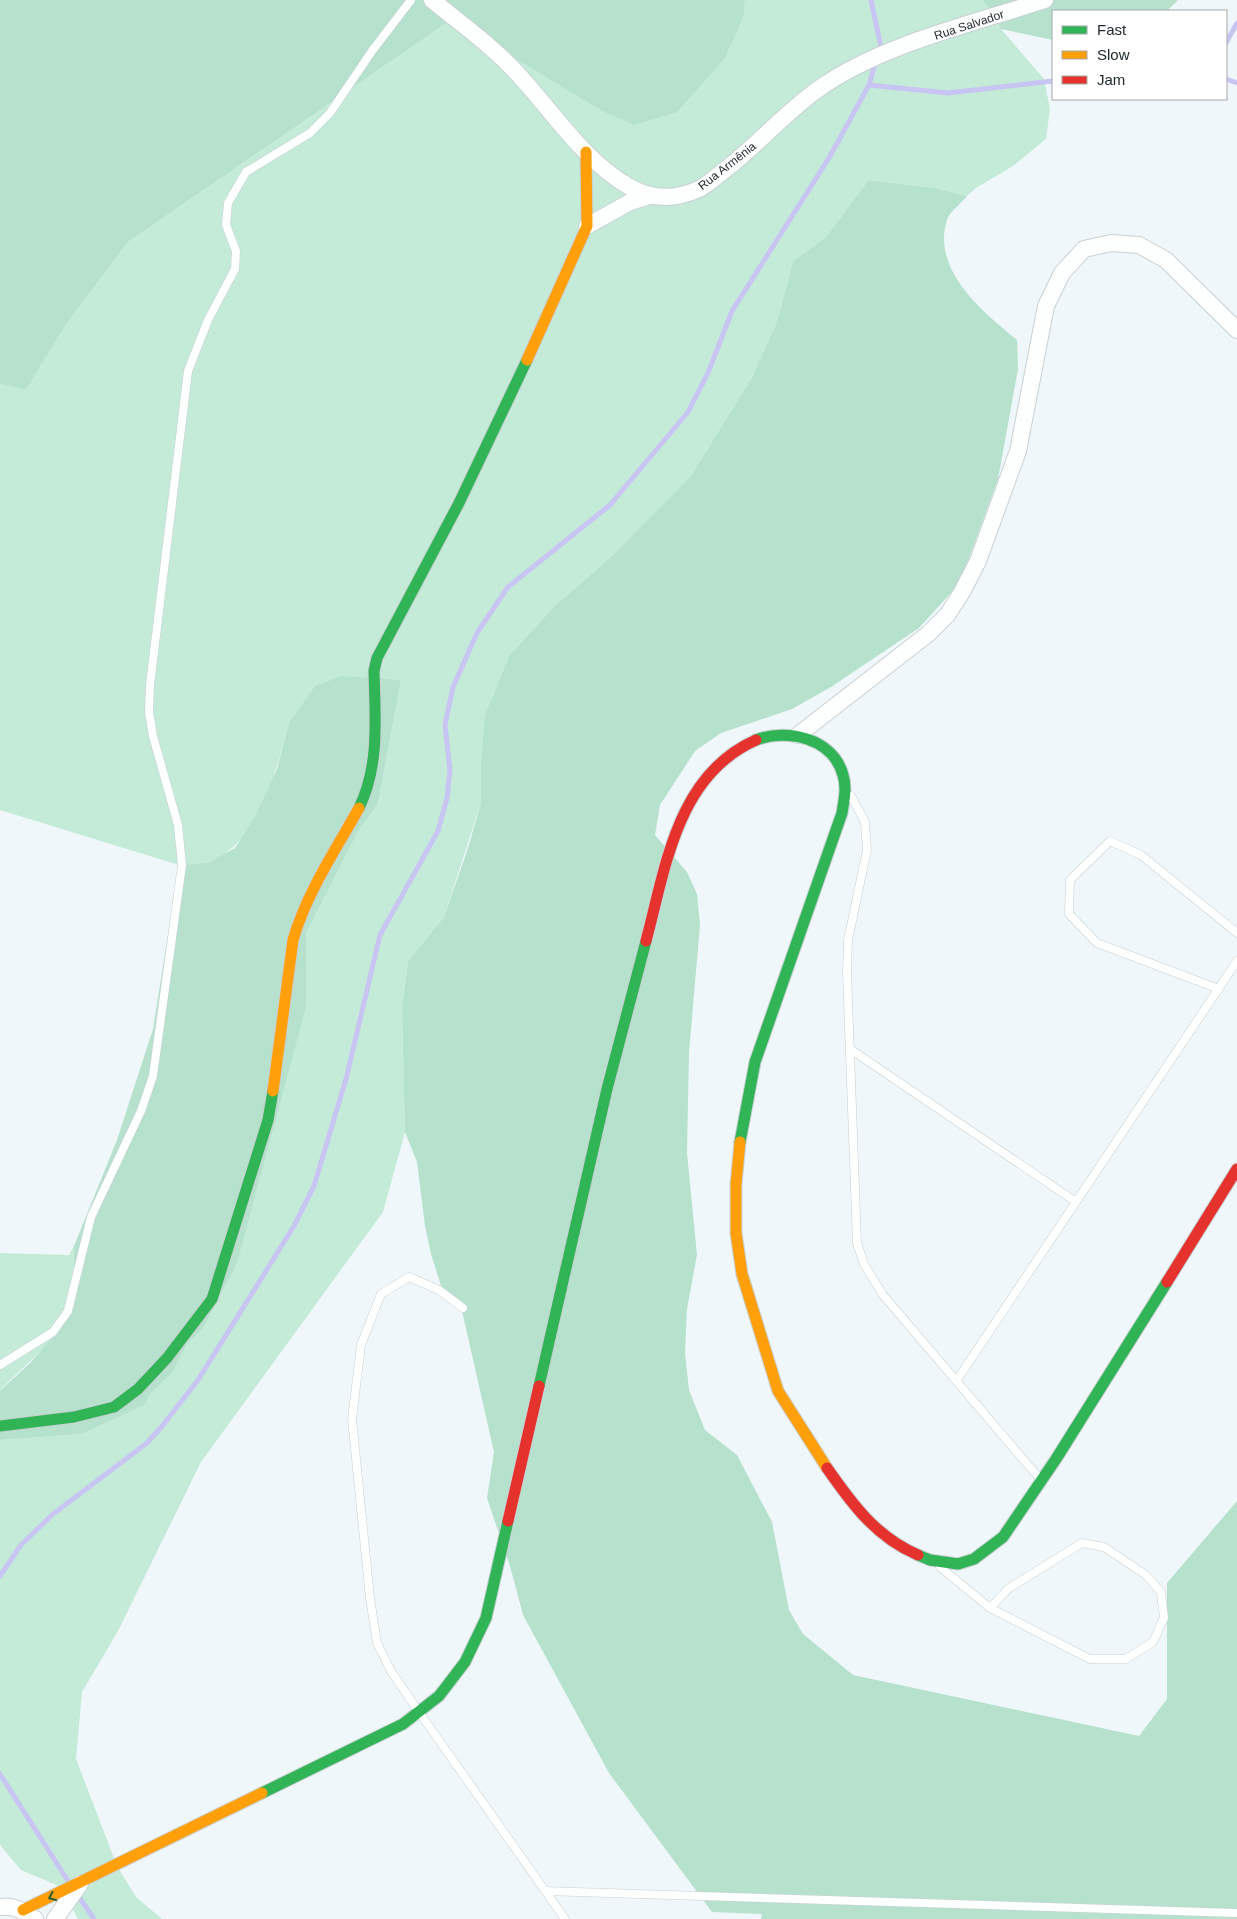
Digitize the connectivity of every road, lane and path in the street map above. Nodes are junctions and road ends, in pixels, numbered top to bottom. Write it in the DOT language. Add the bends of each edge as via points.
graph roads {
  1 [pos="411,0"];
  2 [pos="432,0"];
  3 [pos="1044,0"];
  4 [pos="921,40"];
  5 [pos="586,152"];
  6 [pos="649,196"];
  7 [pos="587,226"];
  8 [pos="1237,330"];
  9 [pos="798,735"];
  10 [pos="845,785"];
  11 [pos="1237,933"];
  12 [pos="1237,961"];
  13 [pos="1219,989"];
  14 [pos="850,1049"];
  15 [pos="1237,1169"];
  16 [pos="1076,1202"];
  17 [pos="463,1308"];
  18 [pos="0,1365"];
  19 [pos="957,1380"];
  20 [pos="0,1426"];
  21 [pos="1041,1480"];
  22 [pos="930,1560"];
  23 [pos="990,1608"];
  24 [pos="419,1712"];
  25 [pos="80,1884"];
  26 [pos="545,1891"];
  27 [pos="13,1909"];
  28 [pos="1237,1913"];
  29 [pos="55,1919"];
  30 [pos="565,1919"];
  1 -- 18 [label="lane" via="372,50 330,113 310,133 246,172 228,203 226,225 236,251 235,269 208,320 188,371 150,685 152,736 178,825 182,865 153,1076 142,1111 90,1216 68,1311 53,1332"];
  2 -- 5 [label="street, Rua Armênia" via="488,44"];
  3 -- 4 [label="street, Rua Salvador"];
  4 -- 6 [label="street, Rua Armênia" via="872,59 817,90 702,188 665,198"];
  5 -- 6 [label="street, Rua Armênia" via="612,176"];
  5 -- 7 [label="street"];
  6 -- 7 [label="street" via="630,202"];
  7 -- 20 [label="street" via="552,309 464,494 377,658 371,776 362,803 299,916 268,1120 212,1299 200,1320 133,1394 115,1407"];
  8 -- 9 [label="street" via="1166,260 1139,245 1111,243 1084,249 1062,273 1046,306 1018,451 978,561 962,592 948,614 928,634"];
  9 -- 10 [label="street" via="826,747 839,764"];
  9 -- 24 [label="street" via="770,735 743,746 713,770 687,805 677,829 607,1089 486,1618 465,1662 439,1696"];
  10 -- 14 [label="lane" via="865,822 867,833 867,850 848,940"];
  10 -- 22 [label="street" via="842,813 755,1062 742,1127 736,1184 736,1233 742,1274 778,1391 850,1501 876,1530"];
  11 -- 13 [label="lane" via="1141,855 1110,842 1070,880 1069,914 1098,943"];
  12 -- 13 [label="lane"];
  13 -- 16 [label="lane"];
  14 -- 16 [label="lane"];
  14 -- 19 [label="lane" via="858,1243 864,1264 883,1295"];
  15 -- 21 [label="street"];
  16 -- 19 [label="lane"];
  17 -- 24 [label="lane" via="439,1290 409,1277 381,1294 361,1346 352,1419 377,1643 391,1671"];
  19 -- 21 [label="lane"];
  21 -- 22 [label="street" via="1003,1536 987,1551 958,1564"];
  22 -- 23 [label="lane"];
  23 -- 23 [label="lane" via="1090,1659 1126,1659 1152,1642 1164,1618 1162,1592 1146,1575 1104,1547 1082,1543 1009,1588"];
  24 -- 25 [label="street" via="403,1724"];
  24 -- 26 [label="lane"];
  25 -- 27 [label="street, one-way"];
  25 -- 29 [label="street"];
  26 -- 28 [label="lane"];
  26 -- 30 [label="lane"];
}
